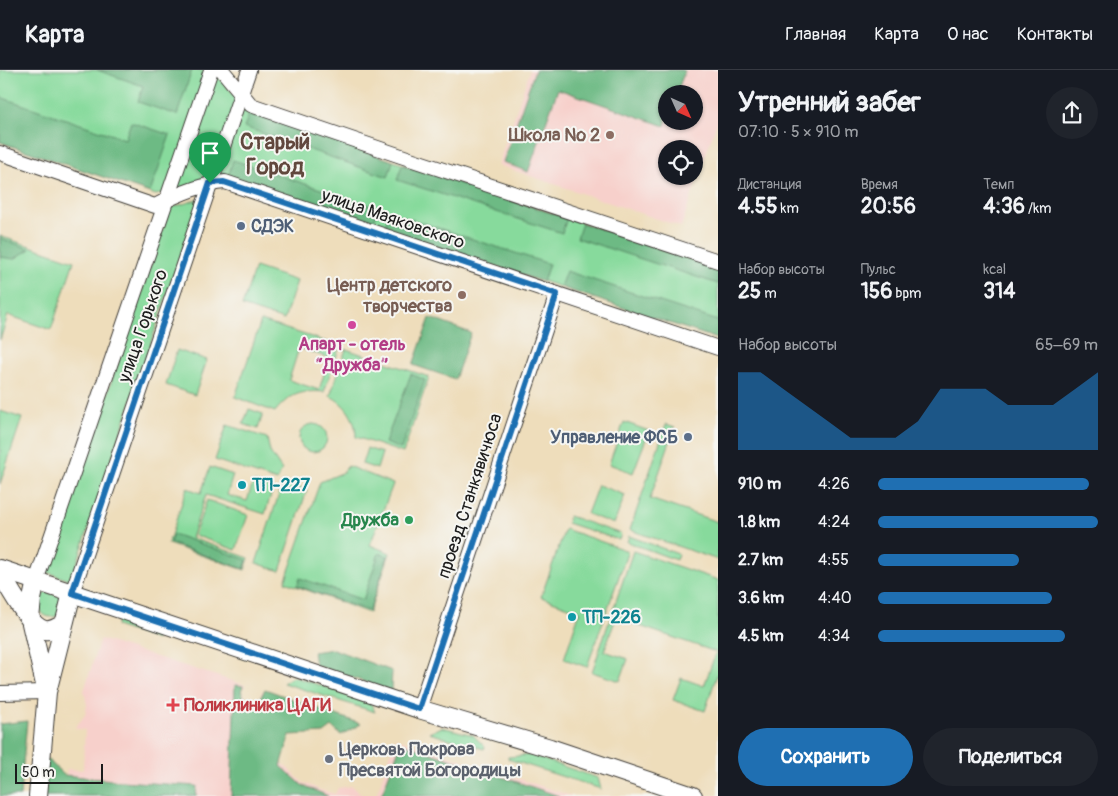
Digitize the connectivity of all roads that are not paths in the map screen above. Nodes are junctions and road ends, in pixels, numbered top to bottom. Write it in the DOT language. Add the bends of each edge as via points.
graph roads {
  1 [pos="211,70"];
  2 [pos="222,70"];
  3 [pos="248,70"];
  4 [pos="240,94"];
  5 [pos="0,153"];
  6 [pos="210,183"];
  7 [pos="166,200"];
  8 [pos="718,261"];
  9 [pos="557,294"];
  10 [pos="718,348"];
  11 [pos="0,569"];
  12 [pos="0,573"];
  13 [pos="36,581"];
  14 [pos="72,593"];
  15 [pos="30,619"];
  16 [pos="63,624"];
  17 [pos="47,692"];
  18 [pos="0,693"];
  19 [pos="419,709"];
  20 [pos="38,796"];
  21 [pos="693,796"];
  1 -- 7 [label="street, улица Горького"];
  2 -- 4 [label="street"];
  3 -- 4 [label="street, улица Горького"];
  4 -- 6 [label="street, улица Горького"];
  4 -- 8 [label="street" via="251,105"];
  5 -- 7 [label="street, улица Маяковского" via="156,206"];
  6 -- 7 [label="street, улица Маяковского"];
  6 -- 9 [label="street, улица Маяковского" via="224,182"];
  6 -- 14 [label="street, улица Горького"];
  7 -- 13 [label="street, улица Горького"];
  9 -- 10 [label="street, улица Маяковского"];
  9 -- 19 [label="street, проезд Станкявичюса"];
  11 -- 13 [label="main road"];
  12 -- 15 [label="main road"];
  13 -- 14 [label="main road"];
  13 -- 15 [label="main road"];
  14 -- 16 [label="main road"];
  14 -- 19 [label="main road"];
  15 -- 16 [label="main road" via="35,625 48,630"];
  15 -- 17 [label="main road"];
  16 -- 17 [label="main road"];
  17 -- 18 [label="street"];
  17 -- 20 [label="main road"];
  19 -- 21 [label="main road"];
}
